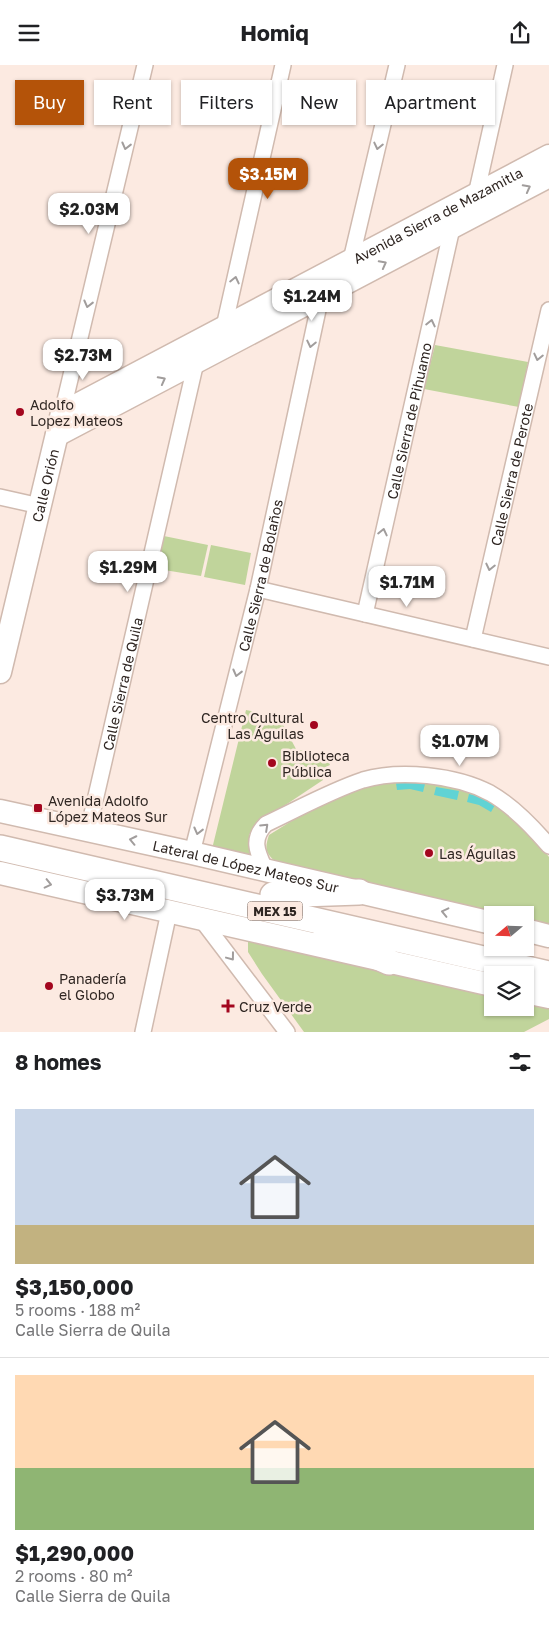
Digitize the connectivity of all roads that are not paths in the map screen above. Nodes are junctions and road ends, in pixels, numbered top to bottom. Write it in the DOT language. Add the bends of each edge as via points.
graph roads {
  1 [pos="145,65"];
  2 [pos="284,65"];
  3 [pos="397,65"];
  4 [pos="505,65"];
  5 [pos="548,165"];
  6 [pos="476,195"];
  7 [pos="452,228"];
  8 [pos="351,260"];
  9 [pos="322,296"];
  10 [pos="549,310"];
  11 [pos="275,311"];
  12 [pos="224,327"];
  13 [pos="196,362"];
  14 [pos="62,413"];
  15 [pos="57,435"];
  16 [pos="0,497"];
  17 [pos="40,507"];
  18 [pos="258,589"];
  19 [pos="365,614"];
  20 [pos="4,632"];
  21 [pos="473,639"];
  22 [pos="549,657"];
  23 [pos="0,672"];
  24 [pos="0,811"];
  25 [pos="88,831"];
  26 [pos="0,833"];
  27 [pos="549,847"];
  28 [pos="0,848"];
  29 [pos="192,853"];
  30 [pos="266,871"];
  31 [pos="0,873"];
  32 [pos="359,892"];
  33 [pos="271,902"];
  34 [pos="170,912"];
  35 [pos="201,919"];
  36 [pos="484,921"];
  37 [pos="534,933"];
  38 [pos="549,936"];
  39 [pos="484,943"];
  40 [pos="534,954"];
  41 [pos="549,958"];
  42 [pos="389,962"];
  43 [pos="549,974"];
  44 [pos="484,983"];
  45 [pos="534,994"];
  46 [pos="549,997"];
  47 [pos="143,1032"];
  48 [pos="286,1032"];
  1 -- 14 [label="street, Calle Orión, one-way"];
  12 -- 2 [label="street, one-way"];
  3 -- 8 [label="street, one-way"];
  4 -- 6 [label="street"];
  5 -- 6 [label="street, Avenida Sierra de Mazamitla"];
  7 -- 5 [label="street, Avenida Sierra de Mazamitla, one-way"];
  6 -- 8 [label="street, Avenida Sierra de Mazamitla"];
  9 -- 7 [label="street, Avenida Sierra de Mazamitla, one-way"];
  19 -- 7 [label="street, Calle Sierra de Pihuamo, one-way"];
  8 -- 11 [label="street, Avenida Sierra de Mazamitla"];
  9 -- 11 [label="street, Avenida Sierra de Mazamitla"];
  9 -- 18 [label="street, Calle Sierra de Bolaños, one-way"];
  10 -- 21 [label="street, Calle Sierra de Perote, one-way"];
  11 -- 12 [label="street, Avenida Sierra de Mazamitla"];
  11 -- 13 [label="street, Avenida Sierra de Mazamitla"];
  12 -- 14 [label="street, Avenida Sierra de Mazamitla"];
  15 -- 13 [label="street, Avenida Sierra de Mazamitla, one-way"];
  13 -- 25 [label="street, Calle Sierra de Quila"];
  14 -- 15 [label="street, Calle Orión"];
  15 -- 17 [label="street, Calle Orión"];
  16 -- 17 [label="street"];
  17 -- 20 [label="street, Calle Orión"];
  18 -- 19 [label="street"];
  18 -- 29 [label="street, Calle Sierra de Bolaños, one-way"];
  19 -- 21 [label="street"];
  20 -- 23 [label="street, Calle Orión"];
  21 -- 22 [label="street"];
  24 -- 25 [label="street, Lateral de López Mateos Sur"];
  29 -- 25 [label="street, Lateral de López Mateos Sur, one-way"];
  26 -- 33 [label="main road, MEX 15"];
  30 -- 27 [label="street, one-way" via="256,839 266,824 344,787 388,774 414,774 462,783 489,793 510,807"];
  28 -- 33 [label="main road, MEX 15"];
  29 -- 30 [label="street, Lateral de López Mateos Sur"];
  30 -- 32 [label="street, Lateral de López Mateos Sur"];
  31 -- 34 [label="street, one-way"];
  32 -- 33 [label="main road"];
  36 -- 32 [label="street, Lateral de López Mateos Sur, one-way"];
  33 -- 39 [label="main road, MEX 15"];
  33 -- 42 [label="main road"];
  33 -- 43 [label="main road, MEX 15"];
  34 -- 35 [label="street"];
  34 -- 47 [label="street"];
  35 -- 42 [label="street"];
  35 -- 48 [label="street, one-way"];
  37 -- 38 [label="street"];
  40 -- 41 [label="main road"];
  42 -- 44 [label="street"];
  45 -- 46 [label="street"];
}
